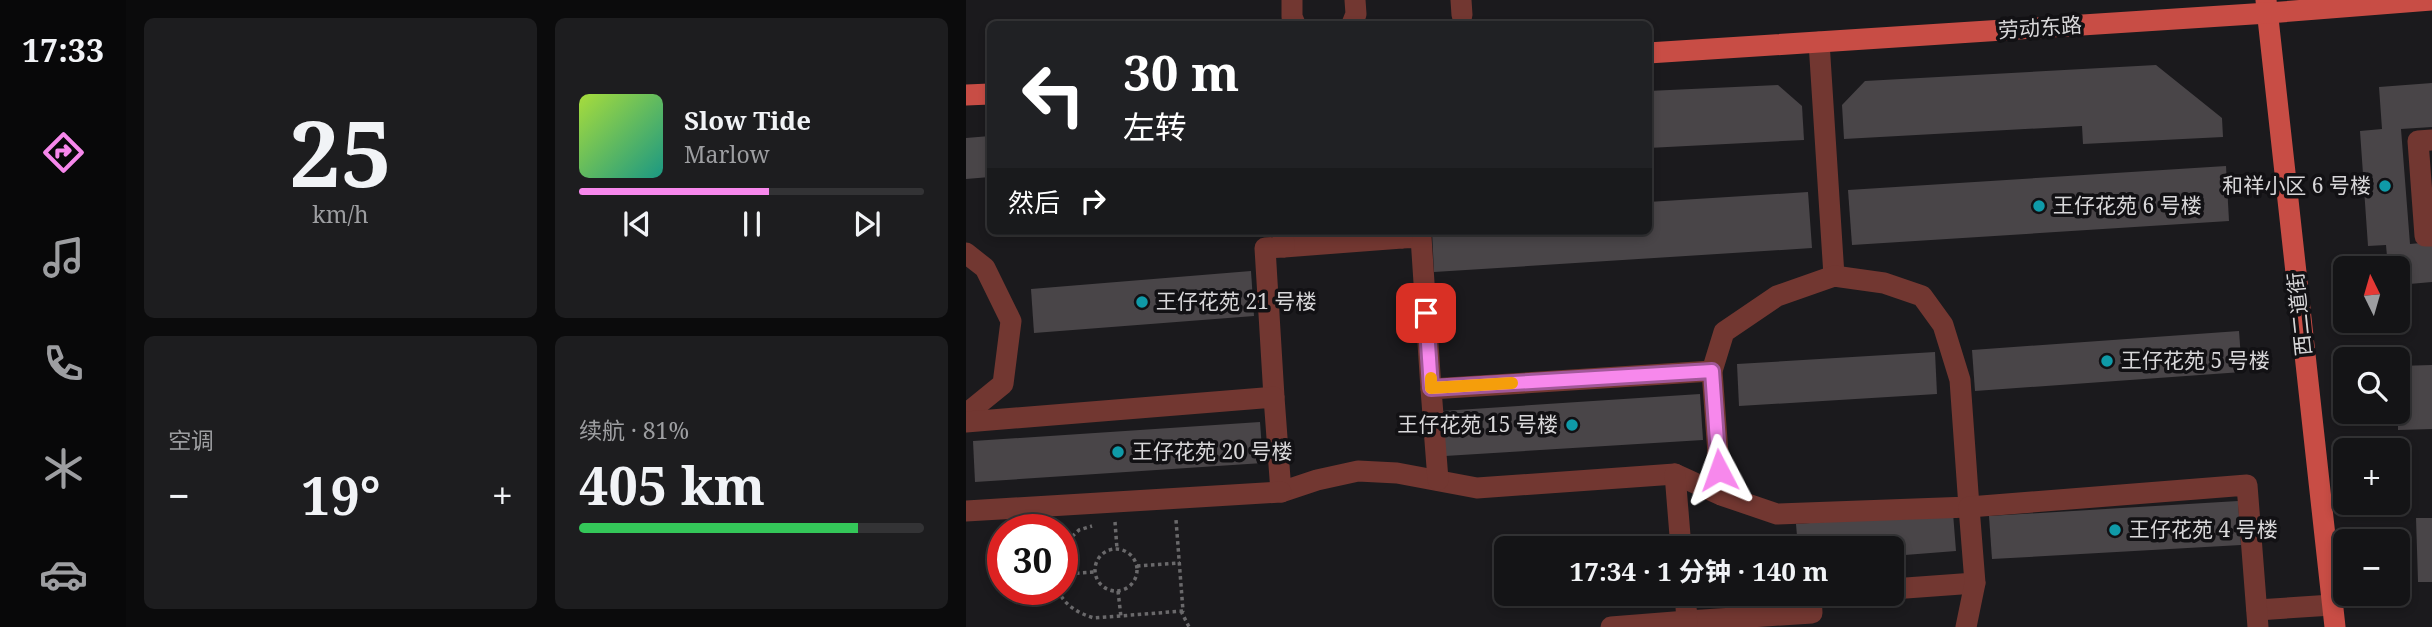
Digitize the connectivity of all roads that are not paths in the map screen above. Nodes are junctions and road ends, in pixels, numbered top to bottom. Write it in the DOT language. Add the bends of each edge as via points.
graph roads {
  1 [pos="1292,0"];
  2 [pos="1355,0"];
  3 [pos="2432,0"];
  4 [pos="2267,7"];
  5 [pos="1294,21"];
  6 [pos="1353,21"];
  7 [pos="1819,42"];
  8 [pos="1652,53"];
  9 [pos="987,94"];
  10 [pos="966,95"];
  11 [pos="2432,139"];
  12 [pos="1378,235"];
  13 [pos="1407,235"];
  14 [pos="2432,236"];
  15 [pos="1284,239"];
  16 [pos="966,253"];
  17 [pos="1834,276"];
  18 [pos="1712,371"];
  19 [pos="1431,388"];
  20 [pos="1274,397"];
  21 [pos="969,411"];
  22 [pos="1675,474"];
  23 [pos="1438,480"];
  24 [pos="1281,492"];
  25 [pos="1721,495"];
  26 [pos="1969,507"];
  27 [pos="966,511"];
  28 [pos="1680,536"];
  29 [pos="1975,583"];
  30 [pos="1904,588"];
  31 [pos="2332,605"];
  32 [pos="1686,606"];
  33 [pos="2257,619"];
  34 [pos="1816,620"];
  35 [pos="1687,621"];
  36 [pos="1611,627"];
  37 [pos="1966,627"];
  38 [pos="2335,627"];
  1 -- 5 [label="street"];
  2 -- 6 [label="street"];
  3 -- 4 [label="main road, 劳动东路"];
  4 -- 7 [label="main road, 劳动东路"];
  4 -- 31 [label="main road, 西二道街"];
  7 -- 8 [label="main road, 劳动东路"];
  7 -- 17 [label="street"];
  9 -- 10 [label="main road"];
  11 -- 14 [label="street" via="2418,141 2425,236"];
  12 -- 15 [label="street"];
  13 -- 19 [label="street" via="1420,237"];
  15 -- 20 [label="street" via="1265,248"];
  16 -- 21 [label="street" via="985,268 1011,321 1003,384"];
  17 -- 18 [label="street" via="1777,296 1724,332"];
  17 -- 26 [label="street" via="1884,283 1922,296 1943,325 1960,380"];
  18 -- 19 [label="street"];
  18 -- 25 [label="street"];
  19 -- 23 [label="street"];
  20 -- 21 [label="street"];
  20 -- 24 [label="street"];
  22 -- 23 [label="street" via="1477,488"];
  22 -- 25 [label="street"];
  22 -- 28 [label="street"];
  23 -- 24 [label="street" via="1358,471"];
  24 -- 27 [label="street"];
  25 -- 26 [label="street" via="1777,514"];
  26 -- 29 [label="street"];
  26 -- 33 [label="street" via="2246,485"];
  29 -- 30 [label="street"];
  29 -- 37 [label="street"];
  31 -- 33 [label="street"];
  31 -- 38 [label="main road, 西二道街"];
  32 -- 35 [label="street"];
  34 -- 35 [label="street"];
  35 -- 36 [label="street"];
}
